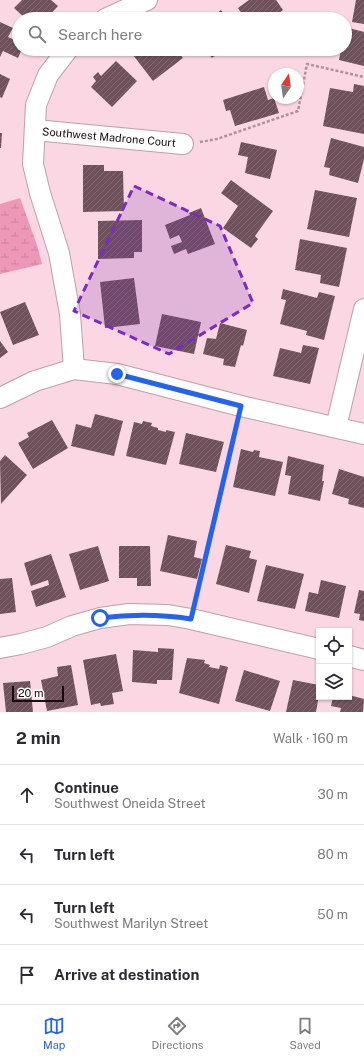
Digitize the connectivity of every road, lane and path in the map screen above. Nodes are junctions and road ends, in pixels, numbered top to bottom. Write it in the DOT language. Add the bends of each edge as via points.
graph roads {
  1 [pos="147,0"];
  2 [pos="120,12"];
  3 [pos="63,56"];
  4 [pos="364,77"];
  5 [pos="35,130"];
  6 [pos="184,144"];
  7 [pos="364,308"];
  8 [pos="74,369"];
  9 [pos="0,398"];
  10 [pos="241,406"];
  11 [pos="336,427"];
  12 [pos="364,434"];
  13 [pos="191,619"];
  14 [pos="0,648"];
  15 [pos="316,648"];
  16 [pos="352,657"];
  17 [pos="364,660"];
  1 -- 2 [label="street"];
  3 -- 5 [label="street" via="48,75 36,105"];
  4 -- 6 [label="path" via="307,64 298,111 217,139"];
  5 -- 6 [label="street, Southwest Madrone Court"];
  5 -- 8 [label="street" via="33,164 59,253 70,314"];
  7 -- 11 [label="street"];
  8 -- 9 [label="street" via="36,381"];
  8 -- 10 [label="street" via="117,374"];
  10 -- 11 [label="street"];
  10 -- 13 [label="path"];
  11 -- 12 [label="street"];
  13 -- 14 [label="street" via="168,615 129,614 100,618 47,637"];
  13 -- 15 [label="street"];
  16 -- 17 [label="street"];
}
